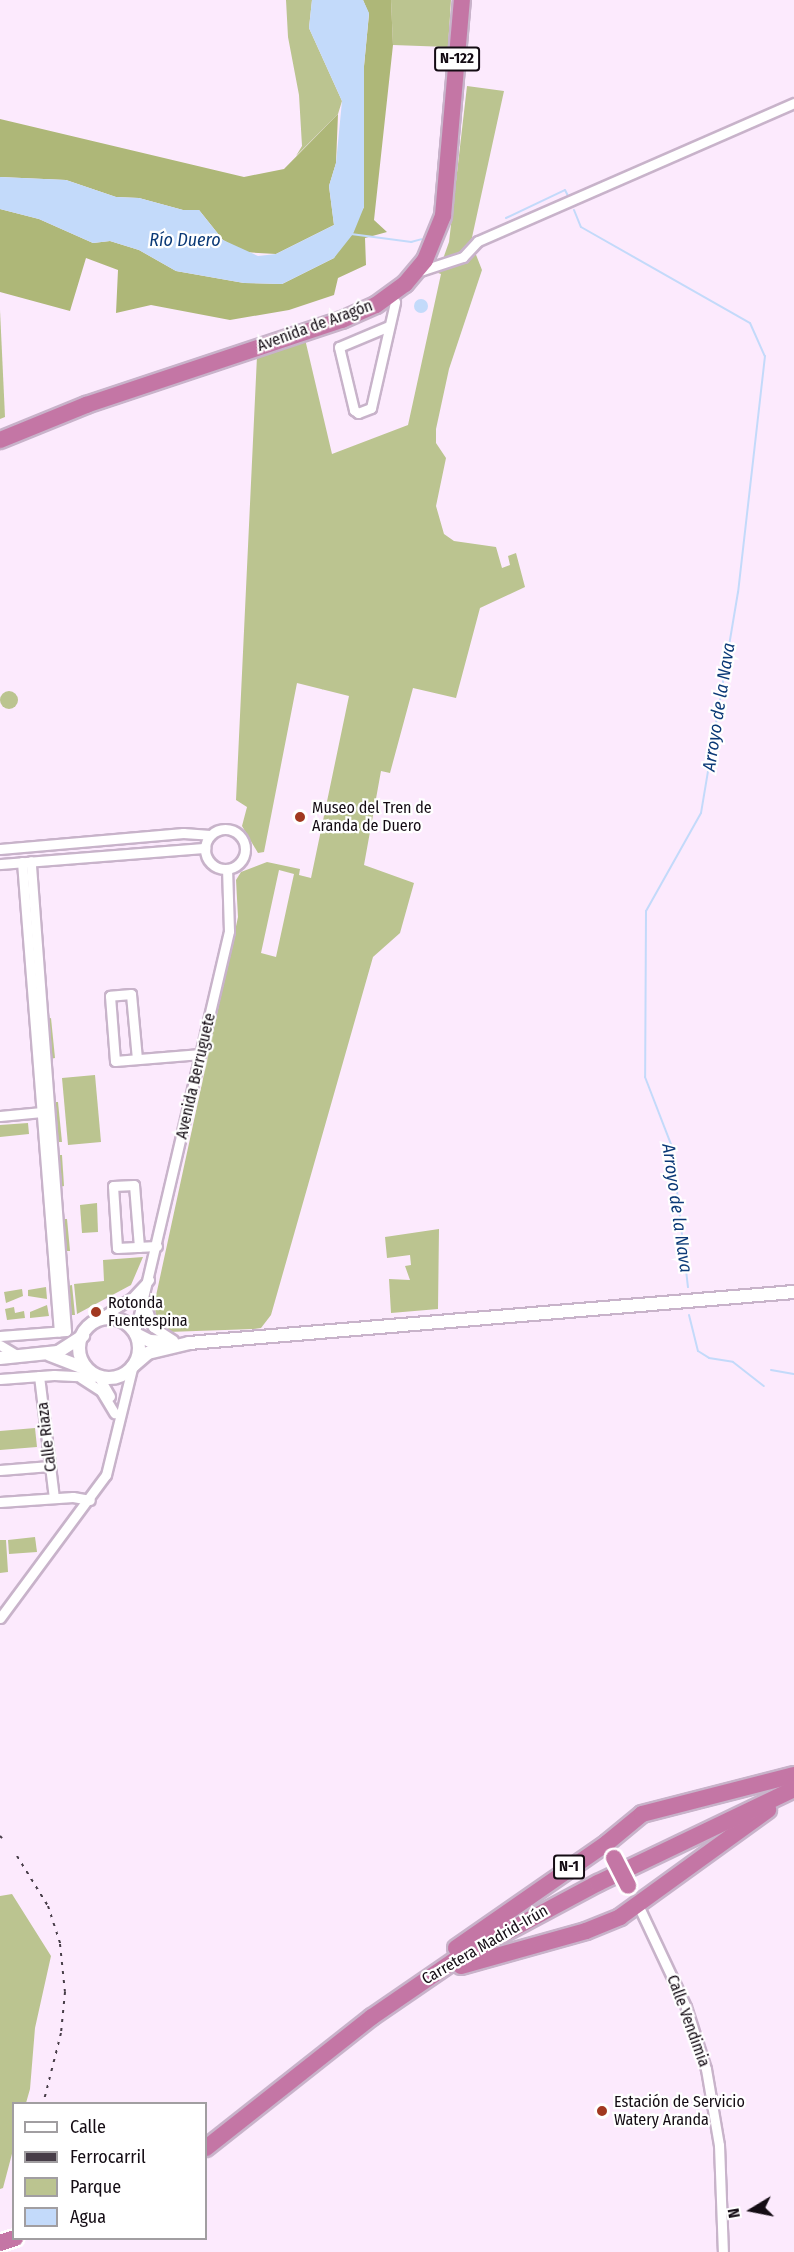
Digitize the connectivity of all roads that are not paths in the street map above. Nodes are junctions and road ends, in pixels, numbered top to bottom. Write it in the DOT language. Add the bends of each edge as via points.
graph roads {
  1 [pos="462,0"];
  2 [pos="794,103"];
  3 [pos="417,272"];
  4 [pos="395,302"];
  5 [pos="342,320"];
  6 [pos="389,326"];
  7 [pos="351,341"];
  8 [pos="86,405"];
  9 [pos="0,440"];
  10 [pos="0,451"];
  11 [pos="210,835"];
  12 [pos="205,848"];
  13 [pos="0,849"];
  14 [pos="27,861"];
  15 [pos="0,864"];
  16 [pos="227,869"];
  17 [pos="201,1054"];
  18 [pos="137,1059"];
  19 [pos="44,1108"];
  20 [pos="0,1116"];
  21 [pos="157,1246"];
  22 [pos="139,1247"];
  23 [pos="149,1280"];
  24 [pos="794,1292"];
  25 [pos="146,1298"];
  26 [pos="100,1318"];
  27 [pos="136,1333"];
  28 [pos="0,1336"];
  29 [pos="83,1336"];
  30 [pos="185,1343"];
  31 [pos="0,1345"];
  32 [pos="43,1354"];
  33 [pos="18,1356"];
  34 [pos="0,1358"];
  35 [pos="133,1367"];
  36 [pos="80,1372"];
  37 [pos="39,1376"];
  38 [pos="97,1378"];
  39 [pos="0,1379"];
  40 [pos="114,1413"];
  41 [pos="117,1429"];
  42 [pos="50,1466"];
  43 [pos="0,1470"];
  44 [pos="54,1498"];
  45 [pos="90,1500"];
  46 [pos="0,1502"];
  47 [pos="0,1618"];
  48 [pos="794,1775"];
  49 [pos="794,1789"];
  50 [pos="794,1797"];
  51 [pos="611,1851"];
  52 [pos="638,1905"];
  53 [pos="372,2017"];
  54 [pos="207,2147"];
  55 [pos="723,2252"];
  1 -- 3 [label="highway, Avenida de Aragón / N-122" via="443,216 436,241"];
  2 -- 3 [label="street" via="478,241 463,256"];
  3 -- 5 [label="highway, Avenida de Aragón" via="376,305"];
  4 -- 6 [label="street"];
  5 -- 7 [label="street"];
  5 -- 8 [label="highway, Avenida de Aragón"];
  6 -- 7 [label="street"];
  6 -- 7 [label="street" via="371,408 364,413 354,410 339,347"];
  8 -- 9 [label="highway, Avenida de Aragón"];
  8 -- 10 [label="highway, Avenida de Aragón"];
  11 -- 12 [label="street"];
  11 -- 13 [label="street" via="183,833"];
  11 -- 16 [label="street" via="225,828 242,837 244,857"];
  12 -- 14 [label="street"];
  12 -- 16 [label="street" via="211,864"];
  14 -- 15 [label="street"];
  14 -- 19 [label="street"];
  16 -- 17 [label="street, Avenida Berruguete" via="229,931"];
  17 -- 18 [label="street"];
  17 -- 21 [label="street, Avenida Berruguete"];
  18 -- 18 [label="street" via="115,1061 110,996 131,994"];
  19 -- 20 [label="street"];
  19 -- 28 [label="street" via="62,1332"];
  21 -- 22 [label="street"];
  21 -- 23 [label="street, Avenida Berruguete"];
  22 -- 22 [label="street" via="117,1248 113,1186 134,1185"];
  23 -- 25 [label="street, Avenida Berruguete"];
  23 -- 26 [label="street" via="132,1299"];
  24 -- 30 [label="street"];
  25 -- 27 [label="street, Avenida Berruguete"];
  25 -- 30 [label="street" via="153,1327 168,1339"];
  26 -- 27 [label="street" via="121,1319"];
  26 -- 29 [label="street"];
  27 -- 30 [label="street" via="150,1341"];
  27 -- 35 [label="street"];
  29 -- 32 [label="street" via="67,1348"];
  29 -- 36 [label="street"];
  30 -- 35 [label="street" via="148,1353"];
  31 -- 33 [label="street"];
  32 -- 33 [label="street"];
  32 -- 36 [label="street" via="66,1358"];
  33 -- 34 [label="street"];
  35 -- 38 [label="street" via="117,1378"];
  35 -- 41 [label="street"];
  36 -- 37 [label="street"];
  36 -- 38 [label="street"];
  36 -- 40 [label="street" via="101,1391"];
  37 -- 39 [label="street"];
  37 -- 42 [label="street, Calle Riaza"];
  38 -- 40 [label="street"];
  40 -- 41 [label="street"];
  41 -- 45 [label="street" via="106,1475"];
  42 -- 43 [label="street"];
  42 -- 44 [label="street, Calle Riaza"];
  44 -- 45 [label="street"];
  44 -- 46 [label="street"];
  45 -- 47 [label="street"];
  48 -- 51 [label="highway, N-1" via="642,1814"];
  49 -- 53 [label="highway, Carretera Madrid-Irún / N-1" via="487,1942 420,1982"];
  50 -- 52 [label="highway, N-1" via="712,1848"];
  51 -- 52 [label="highway, bridge"];
  51 -- 53 [label="highway, N-1" via="416,1976"];
  52 -- 53 [label="highway, N-1" via="586,1931 473,1960"];
  52 -- 55 [label="street, Calle Vendimia" via="686,2007 706,2069 719,2145"];
  53 -- 54 [label="highway, Carretera Madrid-Irún / N-1"];
}
